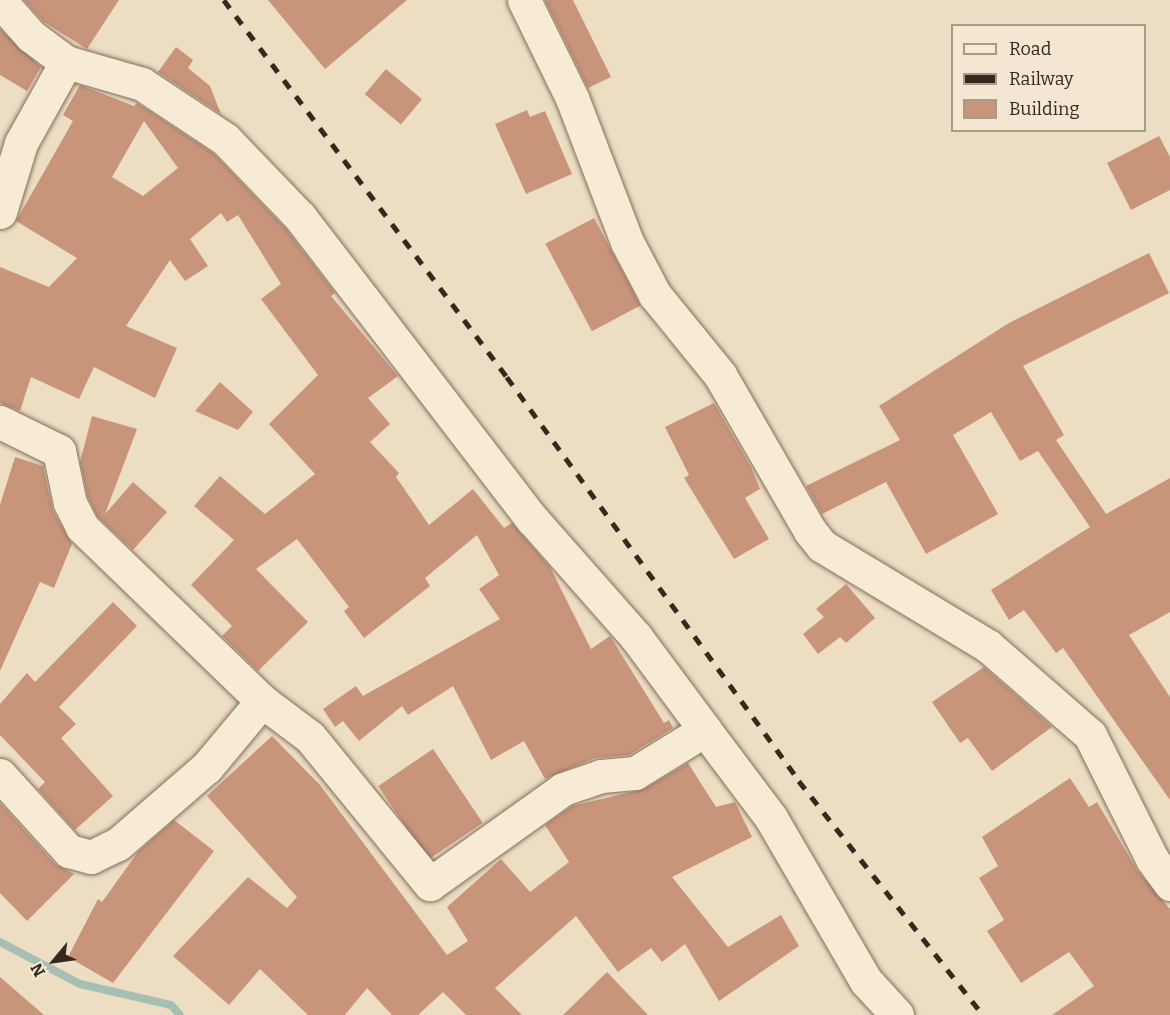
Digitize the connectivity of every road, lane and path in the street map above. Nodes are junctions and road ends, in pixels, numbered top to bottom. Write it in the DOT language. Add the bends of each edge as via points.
graph roads {
  1 [pos="524,0"];
  2 [pos="0,1"];
  3 [pos="66,62"];
  4 [pos="0,212"];
  5 [pos="0,422"];
  6 [pos="262,701"];
  7 [pos="705,730"];
  8 [pos="0,775"];
  9 [pos="1170,884"];
  10 [pos="897,1015"];
  1 -- 9 [label="street" via="572,98 627,242 655,295 720,375 810,531 822,546 988,646 1090,735 1152,860"];
  2 -- 3 [label="street" via="31,36"];
  3 -- 4 [label="street" via="21,143"];
  3 -- 7 [label="street" via="142,84 234,148 300,217 532,519 636,638"];
  5 -- 6 [label="street" via="59,452 70,503 82,527"];
  6 -- 7 [label="street" via="310,737 430,884 563,789 601,776 634,774"];
  6 -- 8 [label="street" via="207,767 118,844 92,857 69,851"];
  7 -- 10 [label="street" via="771,818 866,981"];
}
